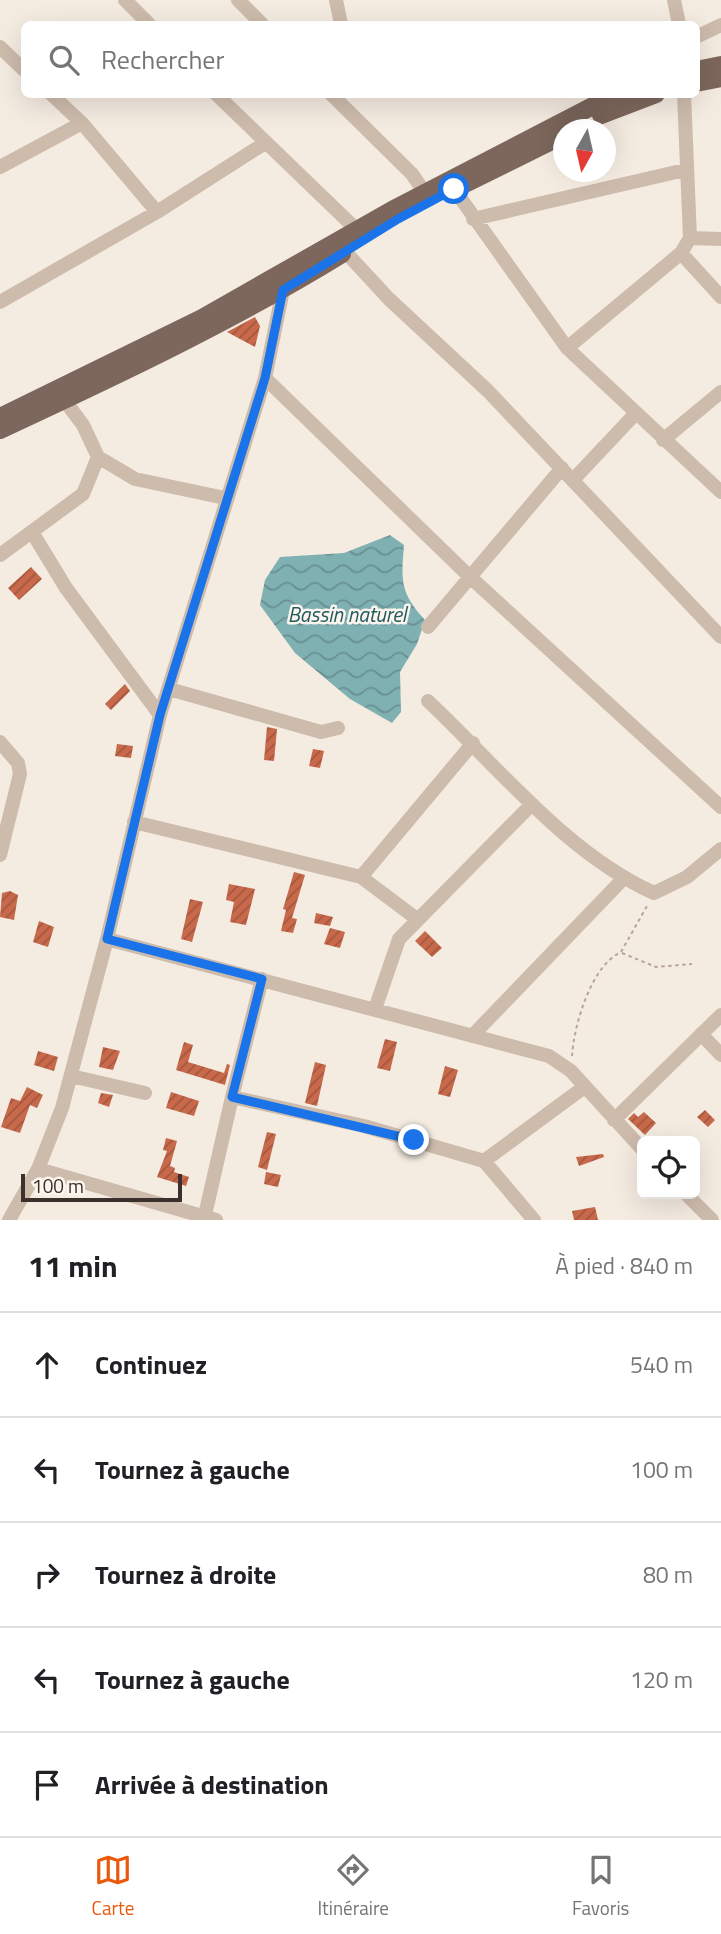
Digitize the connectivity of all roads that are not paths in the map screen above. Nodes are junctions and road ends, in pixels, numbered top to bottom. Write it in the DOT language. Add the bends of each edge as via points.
graph roads {
  1 [pos="125,0"];
  2 [pos="238,0"];
  3 [pos="336,0"];
  4 [pos="674,0"];
  5 [pos="146,21"];
  6 [pos="259,21"];
  7 [pos="340,21"];
  8 [pos="678,21"];
  9 [pos="721,25"];
  10 [pos="700,35"];
  11 [pos="0,47"];
  12 [pos="721,65"];
  13 [pos="21,67"];
  14 [pos="700,69"];
  15 [pos="721,78"];
  16 [pos="700,82"];
  17 [pos="55,98"];
  18 [pos="220,98"];
  19 [pos="335,98"];
  20 [pos="607,98"];
  21 [pos="644,98"];
  22 [pos="684,98"];
  23 [pos="593,119"];
  24 [pos="82,123"];
  25 [pos="553,140"];
  26 [pos="265,143"];
  27 [pos="0,167"];
  28 [pos="685,170"];
  29 [pos="454,189"];
  30 [pos="425,193"];
  31 [pos="157,212"];
  32 [pos="473,219"];
  33 [pos="358,231"];
  34 [pos="690,238"];
  35 [pos="721,239"];
  36 [pos="341,248"];
  37 [pos="681,253"];
  38 [pos="283,290"];
  39 [pos="721,297"];
  40 [pos="0,302"];
  41 [pos="567,348"];
  42 [pos="265,378"];
  43 [pos="721,392"];
  44 [pos="65,401"];
  45 [pos="635,414"];
  46 [pos="2,416"];
  47 [pos="663,440"];
  48 [pos="98,457"];
  49 [pos="562,468"];
  50 [pos="573,480"];
  51 [pos="721,492"];
  52 [pos="225,498"];
  53 [pos="32,531"];
  54 [pos="0,555"];
  55 [pos="469,576"];
  56 [pos="428,627"];
  57 [pos="721,637"];
  58 [pos="169,689"];
  59 [pos="428,701"];
  60 [pos="160,715"];
  61 [pos="338,728"];
  62 [pos="0,742"];
  63 [pos="473,743"];
  64 [pos="532,804"];
  65 [pos="721,807"];
  66 [pos="134,822"];
  67 [pos="721,849"];
  68 [pos="0,855"];
  69 [pos="361,877"];
  70 [pos="623,879"];
  71 [pos="417,919"];
  72 [pos="107,939"];
  73 [pos="262,979"];
  74 [pos="376,1009"];
  75 [pos="721,1015"];
  76 [pos="701,1034"];
  77 [pos="472,1036"];
  78 [pos="721,1055"];
  79 [pos="71,1076"];
  80 [pos="583,1088"];
  81 [pos="145,1093"];
  82 [pos="232,1097"];
  83 [pos="614,1120"];
  84 [pos="637,1144"];
  85 [pos="484,1161"];
  86 [pos="38,1169"];
  87 [pos="691,1199"];
  88 [pos="211,1218"];
  89 [pos="9,1220"];
  90 [pos="534,1220"];
  91 [pos="712,1220"];
  1 -- 5 [label="street"];
  2 -- 6 [label="street"];
  3 -- 7 [label="street"];
  4 -- 8 [label="street"];
  9 -- 10 [label="street"];
  11 -- 13 [label="street"];
  12 -- 14 [label="main road"];
  15 -- 16 [label="main road"];
  17 -- 24 [label="street"];
  18 -- 26 [label="street"];
  19 -- 30 [label="street" via="412,174"];
  20 -- 30 [label="main road"];
  21 -- 23 [label="main road"];
  22 -- 28 [label="street"];
  24 -- 27 [label="street"];
  24 -- 31 [label="street"];
  25 -- 29 [label="main road"];
  26 -- 31 [label="street"];
  26 -- 33 [label="street"];
  28 -- 32 [label="street"];
  28 -- 34 [label="street"];
  29 -- 32 [label="street"];
  29 -- 36 [label="main road"];
  30 -- 33 [label="main road"];
  31 -- 40 [label="street"];
  32 -- 41 [label="street"];
  33 -- 36 [label="main road"];
  34 -- 35 [label="street"];
  34 -- 37 [label="street"];
  36 -- 38 [label="main road"];
  36 -- 46 [label="main road"];
  36 -- 49 [label="street"];
  37 -- 39 [label="street"];
  37 -- 41 [label="street"];
  38 -- 42 [label="street"];
  38 -- 44 [label="main road"];
  41 -- 45 [label="street"];
  42 -- 52 [label="street"];
  42 -- 55 [label="street"];
  43 -- 47 [label="street"];
  44 -- 46 [label="main road"];
  44 -- 48 [label="street"];
  45 -- 47 [label="street"];
  45 -- 50 [label="street"];
  47 -- 51 [label="street"];
  48 -- 52 [label="street" via="135,479"];
  48 -- 53 [label="street" via="83,494"];
  49 -- 50 [label="street"];
  49 -- 55 [label="street"];
  50 -- 57 [label="street"];
  52 -- 58 [label="street"];
  53 -- 54 [label="street"];
  53 -- 60 [label="street" via="66,588"];
  55 -- 56 [label="street"];
  55 -- 65 [label="street"];
  58 -- 60 [label="street"];
  58 -- 61 [label="street" via="321,732"];
  59 -- 63 [label="street"];
  60 -- 66 [label="street"];
  62 -- 68 [label="street" via="18,763 20,774"];
  63 -- 64 [label="street"];
  63 -- 69 [label="street"];
  64 -- 70 [label="street"];
  64 -- 71 [label="street"];
  66 -- 69 [label="street"];
  66 -- 72 [label="street"];
  67 -- 70 [label="street" via="687,877 654,892"];
  69 -- 71 [label="street"];
  70 -- 77 [label="street"];
  71 -- 74 [label="street" via="399,939"];
  72 -- 73 [label="street"];
  72 -- 79 [label="street"];
  73 -- 74 [label="street"];
  73 -- 82 [label="street"];
  74 -- 77 [label="street"];
  75 -- 76 [label="street"];
  76 -- 78 [label="street"];
  76 -- 83 [label="street"];
  77 -- 80 [label="street" via="549,1056 571,1071"];
  79 -- 81 [label="street"];
  79 -- 86 [label="street"];
  80 -- 83 [label="street"];
  80 -- 85 [label="street"];
  82 -- 85 [label="street" via="363,1126"];
  82 -- 88 [label="street"];
  83 -- 84 [label="street"];
  85 -- 90 [label="street"];
  86 -- 88 [label="street"];
  86 -- 89 [label="street"];
  87 -- 91 [label="street"];
}
